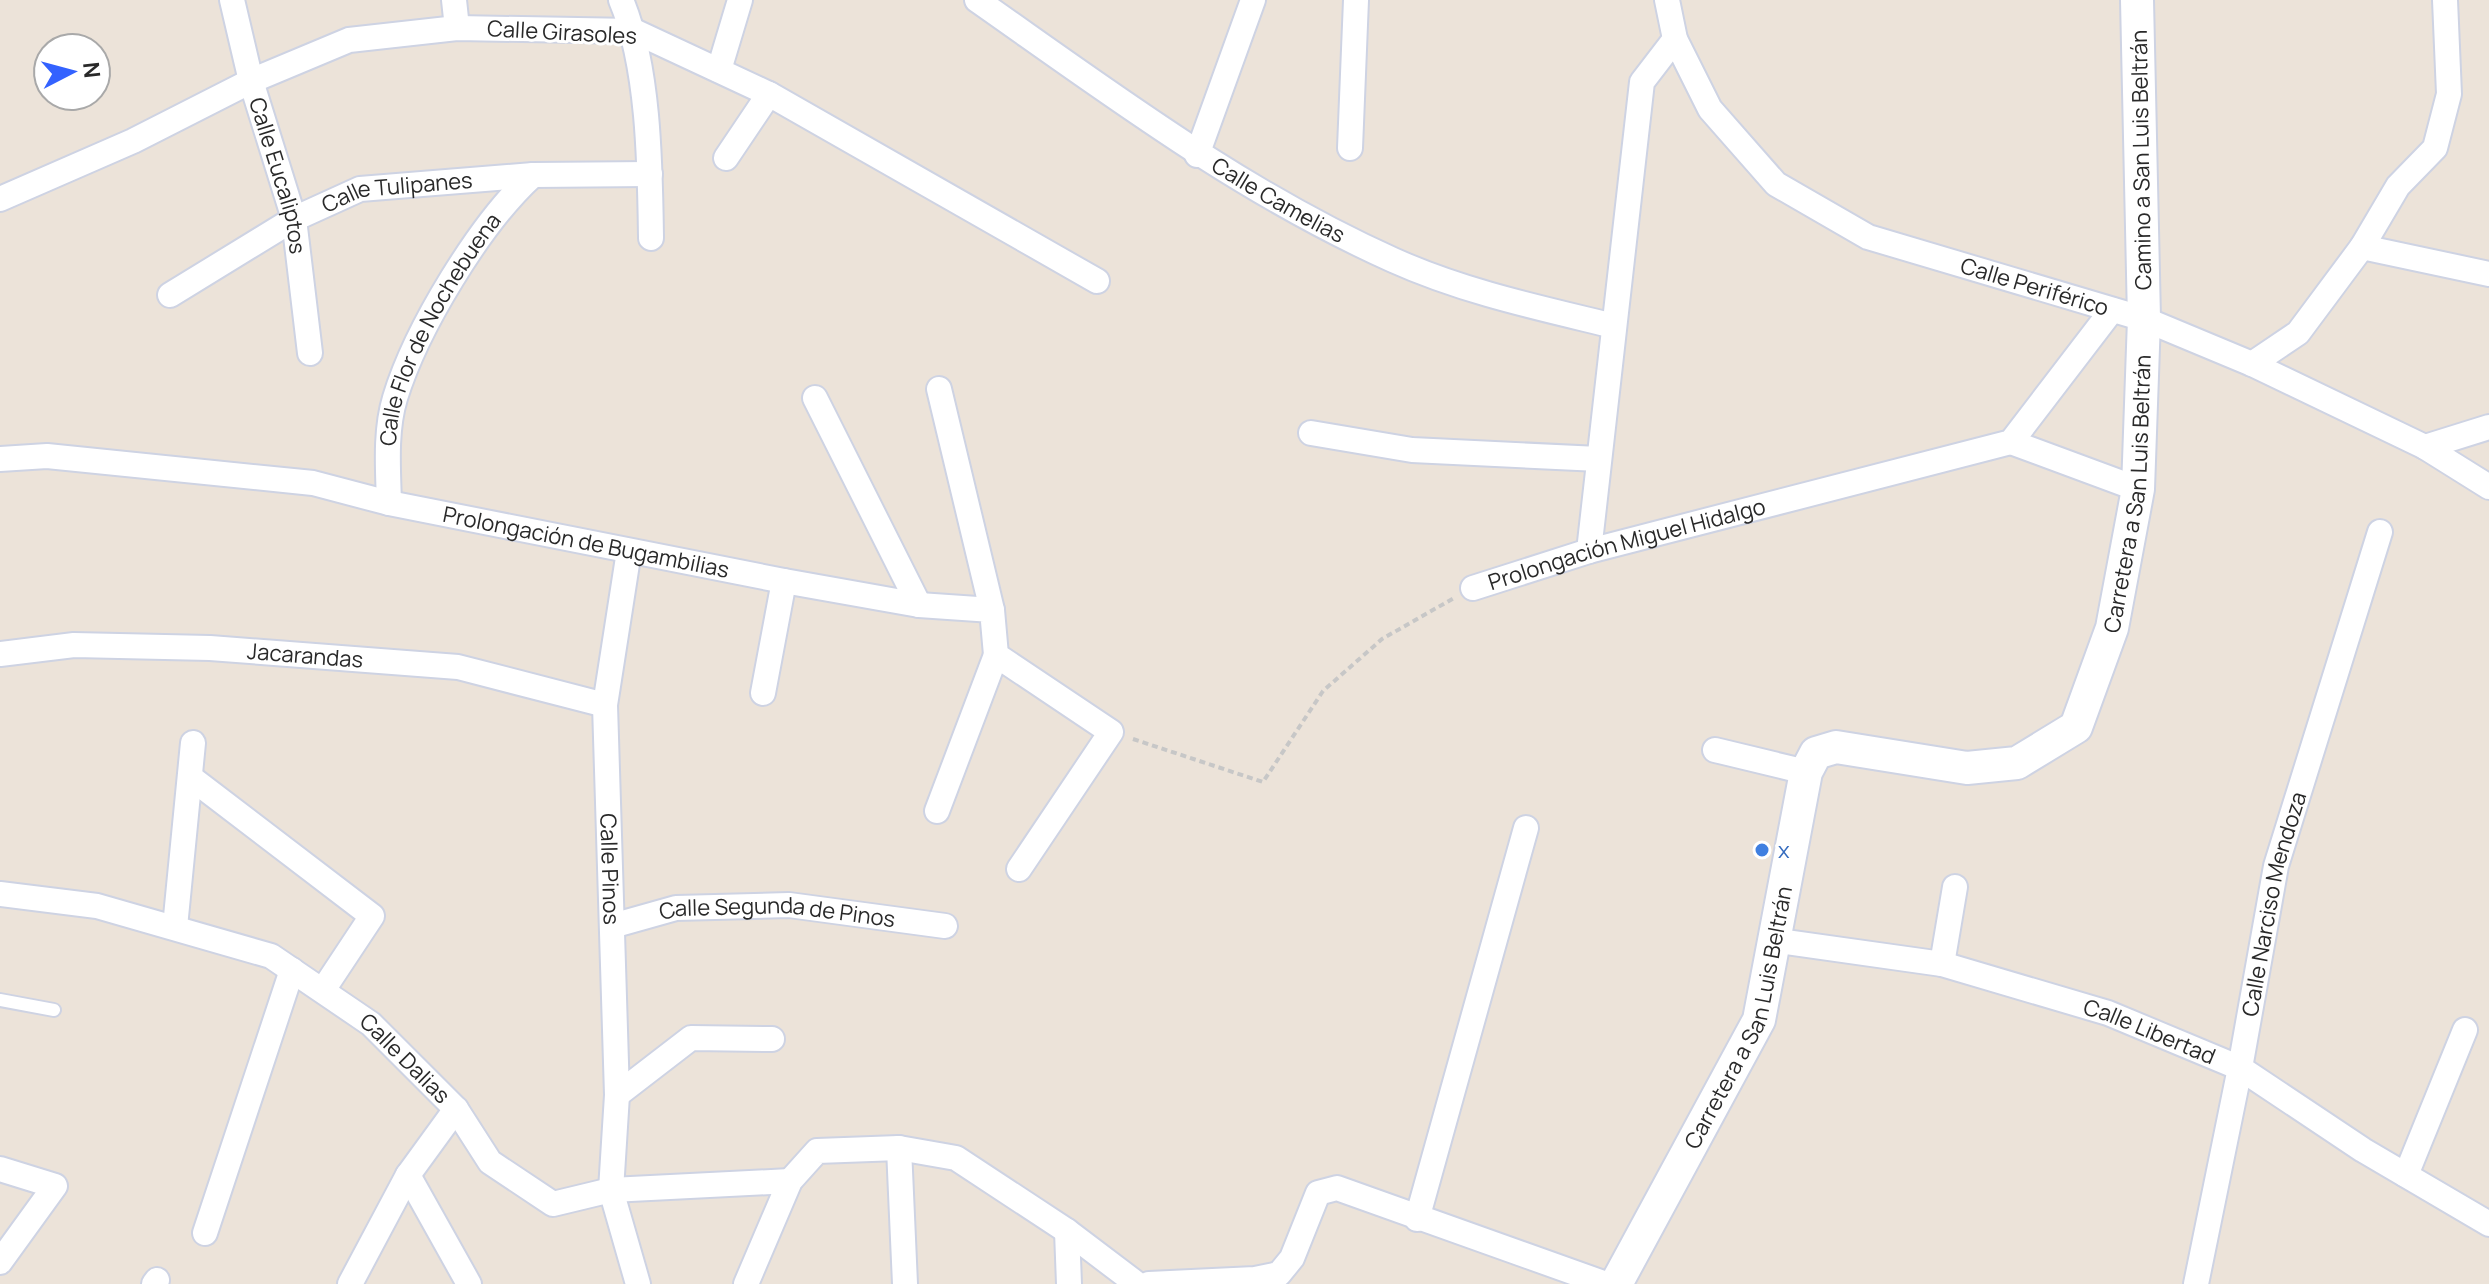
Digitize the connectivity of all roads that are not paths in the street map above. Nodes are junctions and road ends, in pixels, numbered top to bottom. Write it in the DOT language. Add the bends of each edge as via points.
graph roads {
  1 [pos="232,0"];
  2 [pos="454,0"];
  3 [pos="621,0"];
  4 [pos="740,0"];
  5 [pos="977,0"];
  6 [pos="1253,0"];
  7 [pos="1356,0"];
  8 [pos="1667,0"];
  9 [pos="2137,0"];
  10 [pos="2445,0"];
  11 [pos="457,28"];
  12 [pos="634,31"];
  13 [pos="1675,39"];
  14 [pos="719,70"];
  15 [pos="251,81"];
  16 [pos="769,94"];
  17 [pos="1350,148"];
  18 [pos="1197,155"];
  19 [pos="726,158"];
  20 [pos="650,174"];
  21 [pos="533,175"];
  22 [pos="0,199"];
  23 [pos="294,219"];
  24 [pos="651,238"];
  25 [pos="2362,247"];
  26 [pos="2489,274"];
  27 [pos="1097,281"];
  28 [pos="170,295"];
  29 [pos="2112,310"];
  30 [pos="2144,319"];
  31 [pos="1614,326"];
  32 [pos="310,353"];
  33 [pos="2252,364"];
  34 [pos="939,389"];
  35 [pos="815,398"];
  36 [pos="2489,427"];
  37 [pos="1311,433"];
  38 [pos="2011,442"];
  39 [pos="2425,447"];
  40 [pos="0,459"];
  41 [pos="1599,459"];
  42 [pos="2489,487"];
  43 [pos="2138,489"];
  44 [pos="389,503"];
  45 [pos="2380,532"];
  46 [pos="629,551"];
  47 [pos="1589,551"];
  48 [pos="784,581"];
  49 [pos="1473,588"];
  50 [pos="919,605"];
  51 [pos="992,610"];
  52 [pos="0,654"];
  53 [pos="996,655"];
  54 [pos="763,693"];
  55 [pos="605,705"];
  56 [pos="193,743"];
  57 [pos="1715,750"];
  58 [pos="1806,772"];
  59 [pos="190,777"];
  60 [pos="937,811"];
  61 [pos="1526,828"];
  62 [pos="1019,869"];
  63 [pos="1955,887"];
  64 [pos="0,894"];
  65 [pos="612,926"];
  66 [pos="945,926"];
  67 [pos="175,927"];
  68 [pos="1772,940"];
  69 [pos="1942,964"];
  70 [pos="292,970"];
  71 [pos="323,990"];
  72 [pos="0,1000"];
  73 [pos="54,1010"];
  74 [pos="2465,1030"];
  75 [pos="772,1039"];
  76 [pos="2240,1068"];
  77 [pos="617,1095"];
  78 [pos="456,1109"];
  79 [pos="899,1148"];
  80 [pos="0,1169"];
  81 [pos="408,1175"];
  82 [pos="2406,1175"];
  83 [pos="790,1181"];
  84 [pos="611,1190"];
  85 [pos="1417,1219"];
  86 [pos="2489,1224"];
  87 [pos="1067,1231"];
  88 [pos="205,1233"];
  89 [pos="0,1262"];
  90 [pos="350,1284"];
  91 [pos="469,1284"];
  92 [pos="638,1284"];
  93 [pos="746,1284"];
  94 [pos="905,1284"];
  95 [pos="1069,1284"];
  96 [pos="1137,1284"];
  97 [pos="1149,1284"];
  98 [pos="1606,1284"];
  99 [pos="1616,1284"];
  100 [pos="2196,1284"];
  1 -- 15 [label="street, Calle Eucaliptos"];
  2 -- 11 [label="street"];
  3 -- 12 [label="street"];
  4 -- 14 [label="street"];
  5 -- 18 [label="street, Calle Camelias"];
  6 -- 18 [label="street"];
  7 -- 17 [label="street"];
  8 -- 13 [label="street, Calle Periférico"];
  9 -- 30 [label="main road, Camino a San Luis Beltrán"];
  10 -- 25 [label="street" via="2449,94 2435,148 2398,186"];
  11 -- 12 [label="street, Calle Girasoles"];
  11 -- 15 [label="street, Calle Girasoles" via="349,40"];
  12 -- 14 [label="street, Calle Girasoles"];
  12 -- 20 [label="street"];
  13 -- 29 [label="street, Calle Periférico" via="1710,109 1776,184 1868,237"];
  13 -- 31 [label="street" via="1642,82"];
  14 -- 16 [label="street, Calle Girasoles"];
  15 -- 22 [label="street, Calle Girasoles" via="133,141"];
  15 -- 23 [label="street, Calle Eucaliptos"];
  16 -- 19 [label="street"];
  16 -- 27 [label="street, Calle Girasoles"];
  18 -- 31 [label="street, Calle Camelias" via="1394,261 1498,298"];
  20 -- 21 [label="street, Calle Tulipanes"];
  20 -- 24 [label="street"];
  21 -- 23 [label="street, Calle Tulipanes" via="360,189"];
  21 -- 44 [label="street, Calle Flor de Nochebuena" via="506,199 417,346 394,400"];
  23 -- 28 [label="street, Calle Tulipanes"];
  23 -- 32 [label="street, Calle Eucaliptos"];
  25 -- 26 [label="street"];
  25 -- 33 [label="street" via="2298,333"];
  29 -- 30 [label="street, Calle Periférico"];
  29 -- 38 [label="street"];
  30 -- 33 [label="street, Calle Periférico"];
  30 -- 43 [label="main road, Carretera a San Luis Beltrán"];
  31 -- 41 [label="street"];
  33 -- 39 [label="street, Calle Periférico"];
  34 -- 51 [label="street"];
  35 -- 50 [label="street"];
  36 -- 39 [label="street"];
  37 -- 41 [label="street" via="1412,450"];
  38 -- 43 [label="street"];
  38 -- 47 [label="street, Prolongación Miguel Hidalgo"];
  39 -- 42 [label="street, Calle Periférico"];
  40 -- 44 [label="street, Prolongación de Bugambilias" via="47,456 313,483"];
  41 -- 47 [label="street"];
  43 -- 58 [label="main road, Carretera a San Luis Beltrán" via="2112,628 2076,727 2017,763 1967,768 1836,747 1816,753"];
  44 -- 46 [label="street, Prolongación de Bugambilias"];
  45 -- 76 [label="street, Calle Narciso Mendoza" via="2276,866"];
  46 -- 48 [label="street, Prolongación de Bugambilias"];
  46 -- 55 [label="street, Calle Pinos"];
  47 -- 49 [label="street, Prolongación Miguel Hidalgo"];
  48 -- 50 [label="street, Prolongación de Bugambilias"];
  48 -- 54 [label="street"];
  50 -- 51 [label="street, Prolongación de Bugambilias"];
  51 -- 53 [label="street"];
  52 -- 55 [label="street, Jacarandas" via="74,645 210,648 458,667"];
  53 -- 60 [label="street"];
  53 -- 62 [label="street" via="1111,732"];
  55 -- 65 [label="street, Calle Pinos"];
  56 -- 59 [label="street"];
  57 -- 58 [label="street"];
  58 -- 68 [label="main road, Carretera a San Luis Beltrán"];
  59 -- 67 [label="street"];
  59 -- 71 [label="street" via="372,916"];
  61 -- 85 [label="street"];
  63 -- 69 [label="street"];
  64 -- 67 [label="street, Calle Dalias" via="97,906"];
  65 -- 66 [label="street, Calle Segunda de Pinos" via="676,908 789,905"];
  65 -- 77 [label="street, Calle Pinos"];
  67 -- 70 [label="street, Calle Dalias" via="271,956"];
  68 -- 69 [label="street, Calle Libertad"];
  68 -- 99 [label="main road, Carretera a San Luis Beltrán" via="1759,1020"];
  69 -- 76 [label="street, Calle Libertad" via="2108,1013"];
  70 -- 71 [label="street, Calle Dalias"];
  70 -- 88 [label="street"];
  71 -- 78 [label="street, Calle Dalias" via="371,1024"];
  72 -- 73 [label="lane"];
  74 -- 82 [label="street"];
  75 -- 77 [label="street" via="691,1038"];
  76 -- 82 [label="street, Calle Libertad"];
  76 -- 100 [label="street, Calle Narciso Mendoza"];
  77 -- 84 [label="street, Calle Pinos"];
  78 -- 81 [label="street"];
  78 -- 84 [label="street, Calle Dalias" via="490,1162 553,1204"];
  79 -- 83 [label="street" via="817,1151"];
  79 -- 87 [label="street" via="956,1158"];
  79 -- 94 [label="street"];
  80 -- 89 [label="street" via="55,1186"];
  81 -- 90 [label="street"];
  81 -- 91 [label="street"];
  82 -- 86 [label="street, Calle Libertad"];
  83 -- 84 [label="street, Calle Dalias"];
  83 -- 93 [label="street"];
  84 -- 92 [label="street, Calle Pinos"];
  85 -- 97 [label="street" via="1337,1188 1327,1189 1318,1193 1292,1258 1279,1274"];
  85 -- 98 [label="street"];
  87 -- 95 [label="street"];
  87 -- 96 [label="street"];
}
